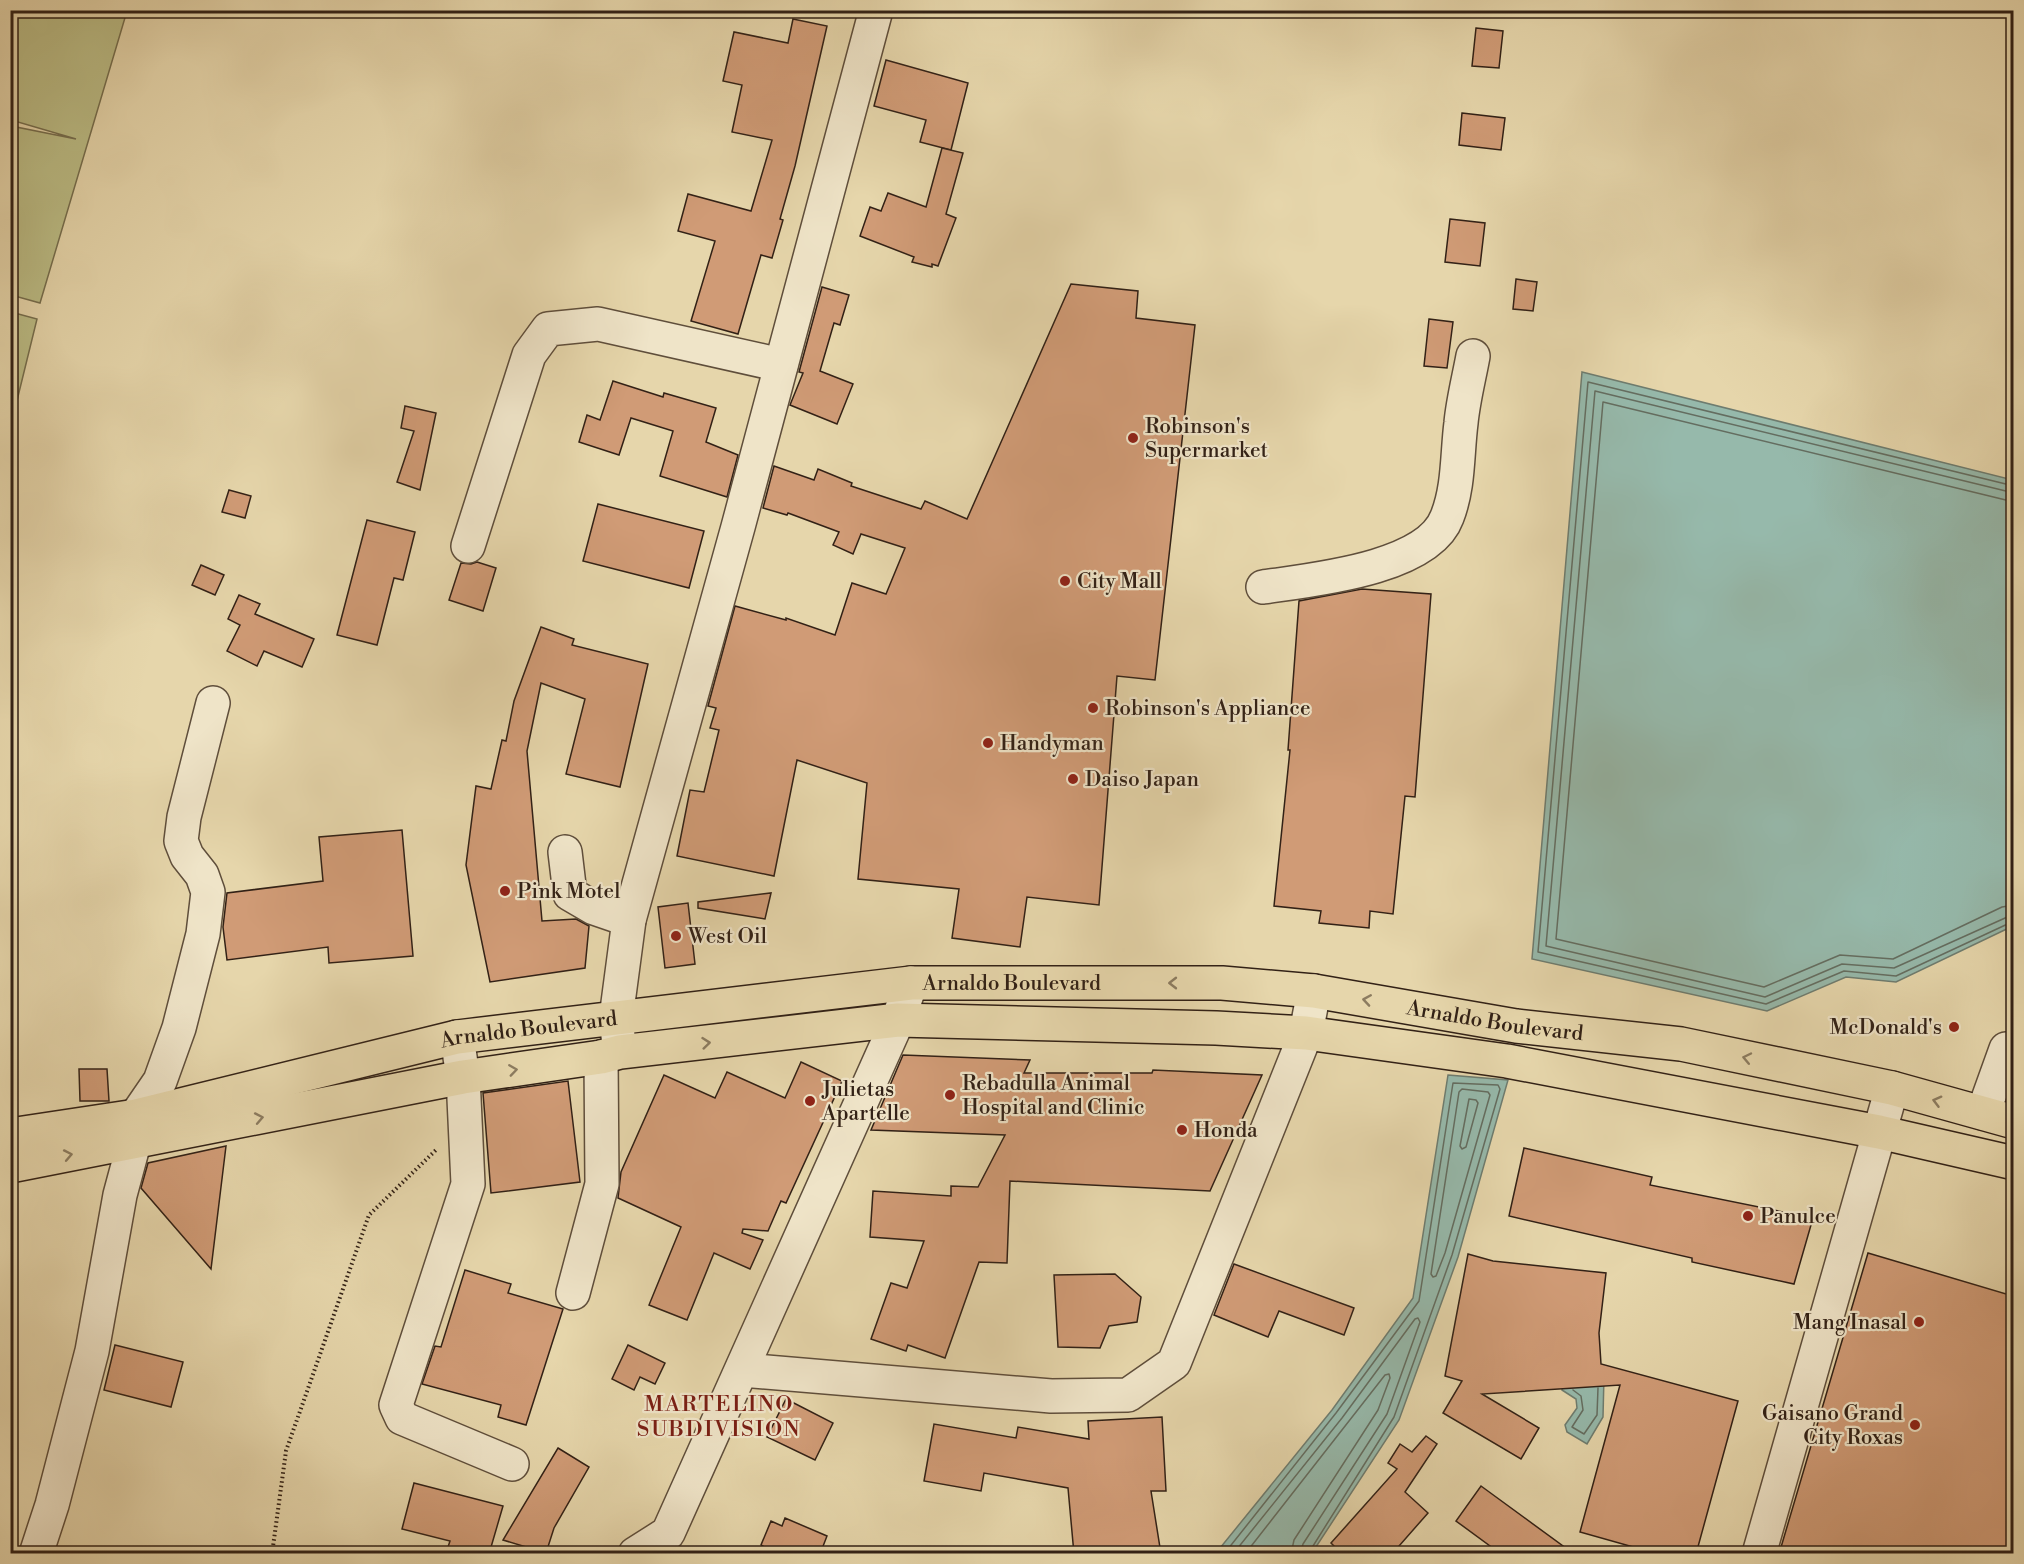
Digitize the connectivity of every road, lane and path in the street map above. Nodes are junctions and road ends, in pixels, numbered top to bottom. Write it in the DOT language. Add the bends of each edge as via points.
graph roads {
  1 [pos="876,10"];
  2 [pos="1473,356"];
  3 [pos="781,365"];
  4 [pos="468,546"];
  5 [pos="1263,587"];
  6 [pos="213,703"];
  7 [pos="565,852"];
  8 [pos="628,920"];
  9 [pos="911,983"];
  10 [pos="1314,991"];
  11 [pos="616,1018"];
  12 [pos="898,1020"];
  13 [pos="1306,1033"];
  14 [pos="457,1037"];
  15 [pos="2006,1049"];
  16 [pos="611,1055"];
  17 [pos="463,1077"];
  18 [pos="1892,1088"];
  19 [pos="1998,1118"];
  20 [pos="465,1121"];
  21 [pos="135,1129"];
  22 [pos="1879,1132"];
  23 [pos="10,1135"];
  24 [pos="2013,1163"];
  25 [pos="10,1166"];
  26 [pos="573,1293"];
  27 [pos="742,1370"];
  28 [pos="512,1464"];
  29 [pos="36,1554"];
  30 [pos="272,1554"];
  31 [pos="635,1554"];
  32 [pos="1759,1554"];
  1 -- 3 [label="street"];
  2 -- 5 [label="street" via="1461,422 1458,474 1447,519 1424,546 1379,566"];
  3 -- 4 [label="street" via="598,324 548,329 529,355"];
  3 -- 8 [label="street"];
  6 -- 21 [label="street" via="181,841 208,892 203,934 179,1028 160,1081"];
  7 -- 8 [label="street" via="570,894"];
  8 -- 11 [label="street"];
  10 -- 9 [label="highway, Arnaldo Boulevard, one-way" via="1222,983"];
  9 -- 11 [label="highway, Arnaldo Boulevard"];
  9 -- 12 [label="street"];
  10 -- 13 [label="street"];
  18 -- 10 [label="highway, Arnaldo Boulevard, one-way" via="1681,1044 1516,1026"];
  11 -- 14 [label="highway, Arnaldo Boulevard"];
  11 -- 16 [label="street"];
  12 -- 13 [label="highway, Arnaldo Boulevard"];
  16 -- 12 [label="highway, Arnaldo Boulevard, one-way"];
  12 -- 27 [label="street"];
  13 -- 22 [label="highway, Arnaldo Boulevard" via="1506,1061"];
  13 -- 27 [label="street" via="1174,1363 1128,1395 1051,1396"];
  14 -- 17 [label="street"];
  14 -- 21 [label="highway, Arnaldo Boulevard"];
  15 -- 19 [label="street"];
  17 -- 16 [label="highway, Arnaldo Boulevard, one-way"];
  16 -- 26 [label="street" via="602,1184"];
  17 -- 20 [label="street"];
  21 -- 17 [label="highway, Arnaldo Boulevard, one-way"];
  19 -- 18 [label="highway, Arnaldo Boulevard, one-way"];
  18 -- 22 [label="street"];
  20 -- 28 [label="street" via="468,1184 396,1405 402,1418"];
  20 -- 30 [label="path" via="369,1215 286,1451"];
  21 -- 23 [label="highway, Arnaldo Boulevard"];
  25 -- 21 [label="highway, Arnaldo Boulevard, one-way"];
  21 -- 29 [label="street" via="92,1351"];
  22 -- 24 [label="highway, Arnaldo Boulevard"];
  22 -- 32 [label="street"];
  27 -- 31 [label="street" via="668,1533"];
}
